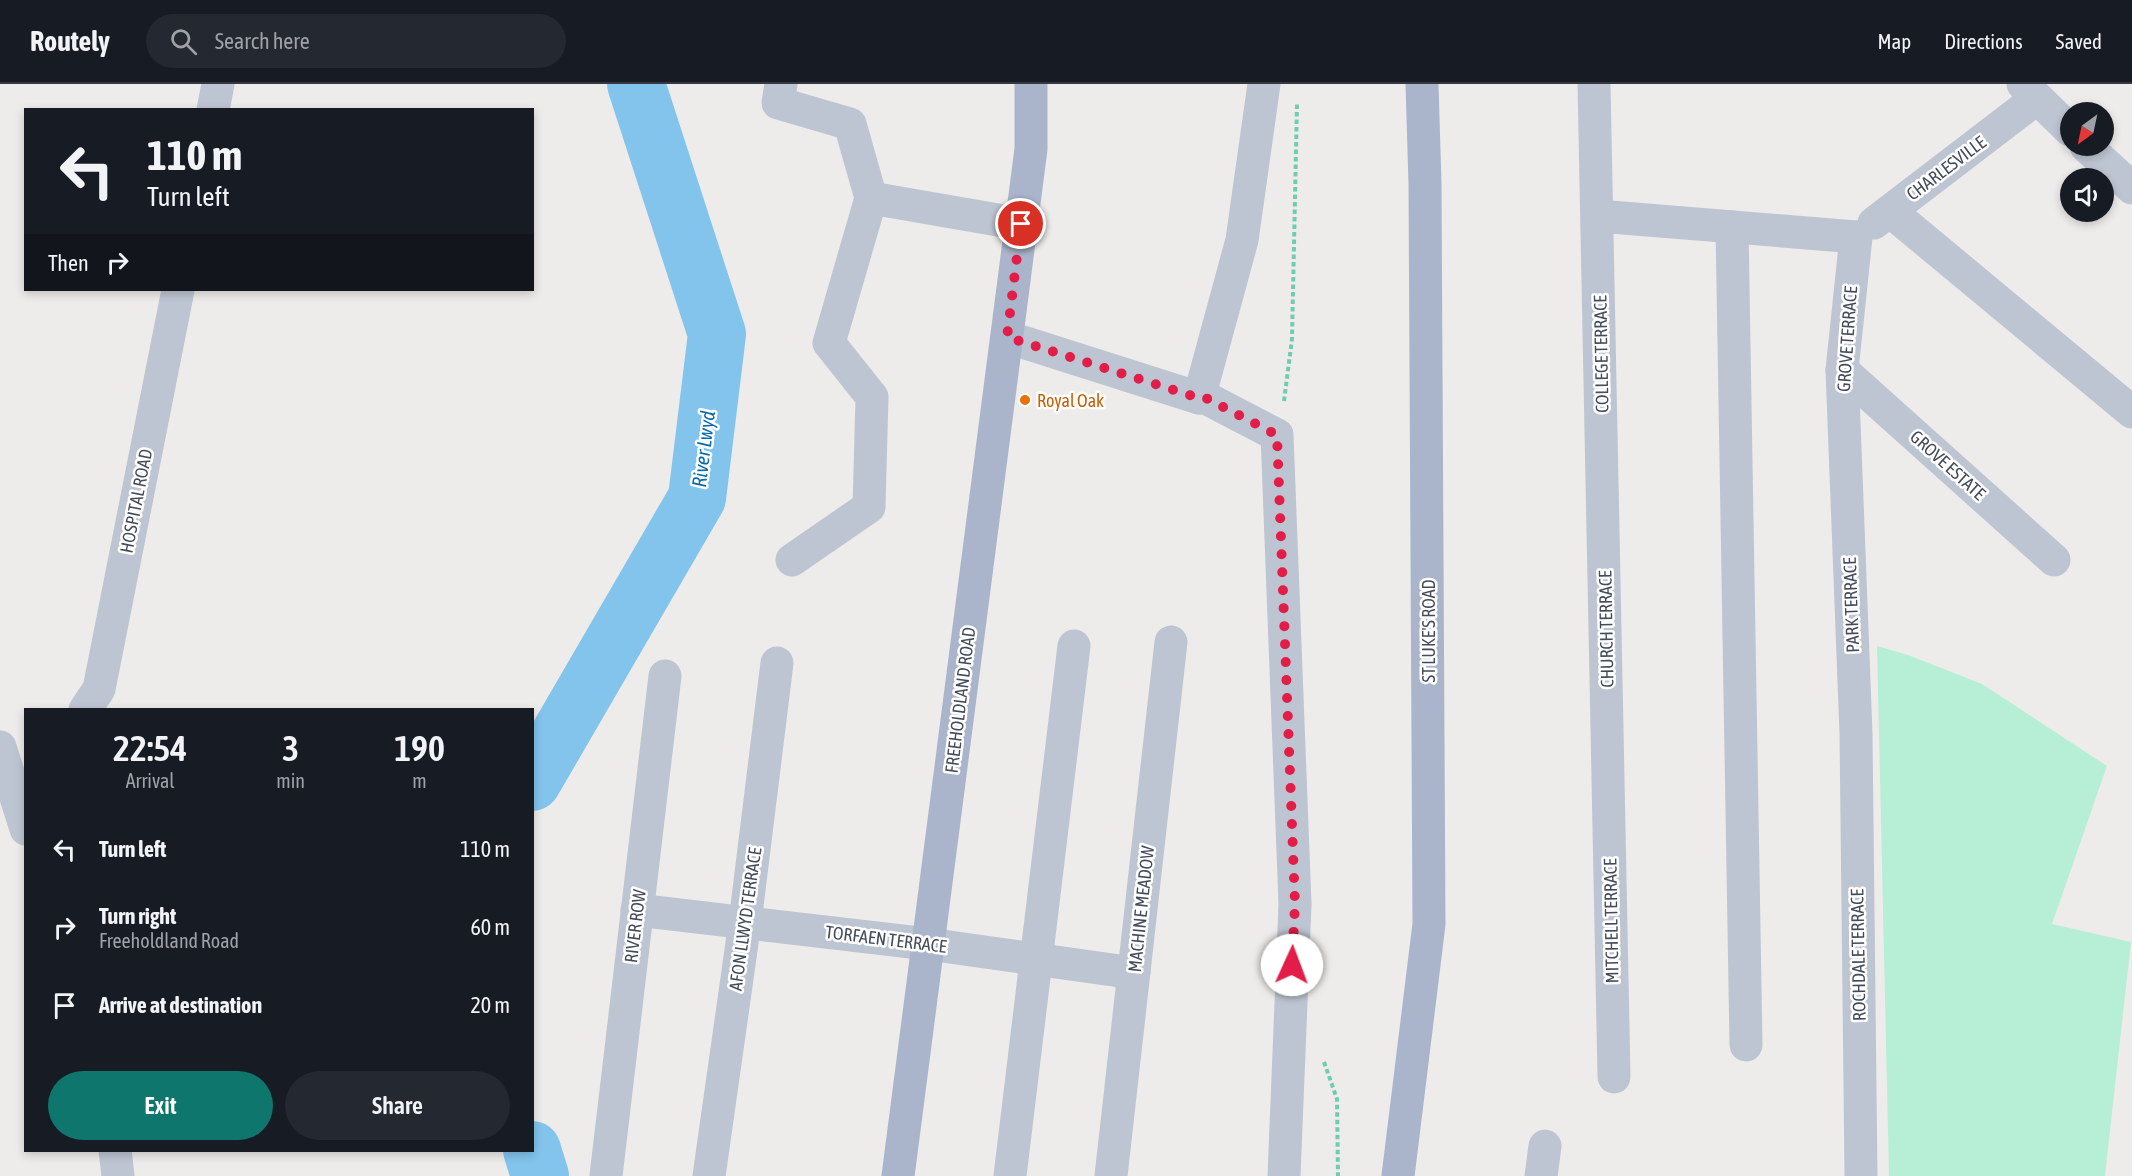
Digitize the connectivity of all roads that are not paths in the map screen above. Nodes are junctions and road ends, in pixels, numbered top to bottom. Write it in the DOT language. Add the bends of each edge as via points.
graph roads {
  1 [pos="218,84"];
  2 [pos="781,84"];
  3 [pos="1030,84"];
  4 [pos="1263,84"];
  5 [pos="1422,84"];
  6 [pos="1594,84"];
  7 [pos="2030,91"];
  8 [pos="213,108"];
  9 [pos="2060,120"];
  10 [pos="2097,156"];
  11 [pos="2132,188"];
  12 [pos="871,198"];
  13 [pos="1890,211"];
  14 [pos="1598,216"];
  15 [pos="1021,224"];
  16 [pos="1732,227"];
  17 [pos="1856,237"];
  18 [pos="178,291"];
  19 [pos="1007,337"];
  20 [pos="1842,370"];
  21 [pos="1199,398"];
  22 [pos="2132,412"];
  23 [pos="1846,477"];
  24 [pos="1603,493"];
  25 [pos="792,560"];
  26 [pos="2054,560"];
  27 [pos="1171,642"];
  28 [pos="1074,646"];
  29 [pos="777,663"];
  30 [pos="664,676"];
  31 [pos="86,708"];
  32 [pos="1856,733"];
  33 [pos="11,758"];
  34 [pos="1608,766"];
  35 [pos="24,820"];
  36 [pos="637,910"];
  37 [pos="745,922"];
  38 [pos="928,944"];
  39 [pos="1036,959"];
  40 [pos="1134,973"];
  41 [pos="1746,1045"];
  42 [pos="1614,1077"];
  43 [pos="115,1152"];
  44 [pos="118,1176"];
  45 [pos="606,1176"];
  46 [pos="709,1176"];
  47 [pos="898,1176"];
  48 [pos="1010,1176"];
  49 [pos="1111,1176"];
  50 [pos="1284,1176"];
  51 [pos="1398,1176"];
  52 [pos="1861,1176"];
  1 -- 8 [label="street"];
  2 -- 12 [label="street" via="778,103 850,124"];
  3 -- 15 [label="main road, FREEHOLDLAND ROAD" via="1031,149"];
  4 -- 21 [label="street" via="1242,240"];
  5 -- 51 [label="main road, ST LUKE'S ROAD" via="1429,924"];
  6 -- 14 [label="street, COLLEGE TERRACE"];
  7 -- 9 [label="street"];
  7 -- 13 [label="street, CHARLESVILLE"];
  10 -- 11 [label="street"];
  12 -- 15 [label="street"];
  12 -- 25 [label="street" via="829,343 872,397 869,507"];
  13 -- 17 [label="street, CHARLESVILLE"];
  13 -- 22 [label="street"];
  14 -- 16 [label="street"];
  14 -- 24 [label="street, COLLEGE TERRACE"];
  15 -- 19 [label="main road, FREEHOLDLAND ROAD"];
  16 -- 17 [label="street"];
  16 -- 41 [label="street"];
  17 -- 20 [label="street, GROVE TERRACE"];
  18 -- 31 [label="street, HOSPITAL ROAD" via="99,689"];
  19 -- 21 [label="street"];
  19 -- 38 [label="main road, FREEHOLDLAND ROAD"];
  20 -- 23 [label="street, GROVE TERRACE"];
  20 -- 26 [label="street, GROVE ESTATE"];
  21 -- 50 [label="street" via="1204,397 1277,435 1295,904"];
  23 -- 32 [label="street, PARK TERRACE"];
  24 -- 34 [label="street, CHURCH TERRACE"];
  27 -- 40 [label="street, MACHINE MEADOW"];
  28 -- 39 [label="street"];
  29 -- 37 [label="street, AFON LLWYD TERRACE"];
  30 -- 36 [label="street, RIVER ROW"];
  32 -- 52 [label="street, ROCHDALE TERRACE"];
  33 -- 35 [label="street"];
  34 -- 42 [label="street, MITCHELL TERRACE"];
  36 -- 37 [label="street, TORFAEN TERRACE"];
  36 -- 45 [label="street, RIVER ROW"];
  37 -- 38 [label="street, TORFAEN TERRACE"];
  37 -- 46 [label="street, AFON LLWYD TERRACE"];
  38 -- 39 [label="street, TORFAEN TERRACE"];
  38 -- 47 [label="main road, FREEHOLDLAND ROAD"];
  39 -- 40 [label="street, TORFAEN TERRACE"];
  39 -- 48 [label="street"];
  40 -- 49 [label="street, MACHINE MEADOW"];
  43 -- 44 [label="street"];
}
